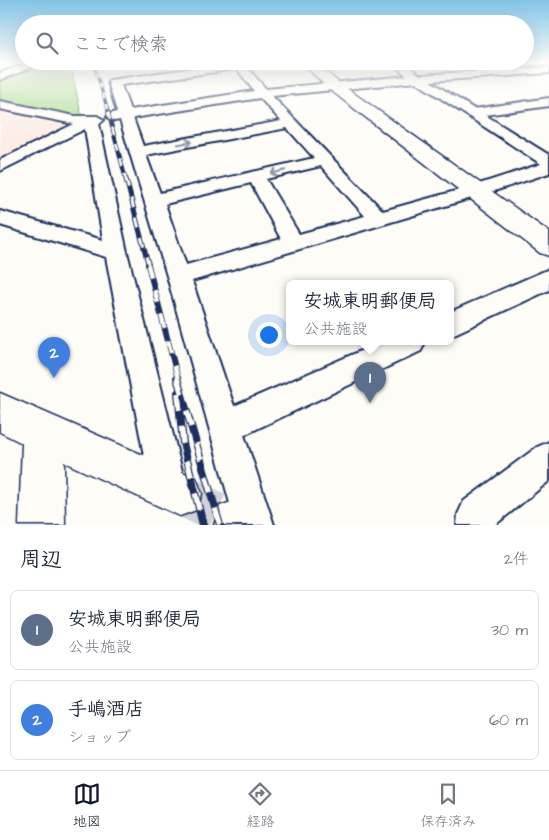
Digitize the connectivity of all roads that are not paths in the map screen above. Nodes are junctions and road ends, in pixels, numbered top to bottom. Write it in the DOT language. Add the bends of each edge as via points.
graph roads {
  1 [pos="115,86"];
  2 [pos="258,86"];
  3 [pos="320,86"];
  4 [pos="335,86"];
  5 [pos="431,86"];
  6 [pos="263,93"];
  7 [pos="549,102"];
  8 [pos="0,105"];
  9 [pos="472,112"];
  10 [pos="119,116"];
  11 [pos="94,121"];
  12 [pos="291,123"];
  13 [pos="137,152"];
  14 [pos="325,160"];
  15 [pos="549,162"];
  16 [pos="0,166"];
  17 [pos="549,167"];
  18 [pos="256,177"];
  19 [pos="476,191"];
  20 [pos="154,201"];
  21 [pos="378,217"];
  22 [pos="0,218"];
  23 [pos="294,243"];
  24 [pos="549,246"];
  25 [pos="116,252"];
  26 [pos="179,276"];
  27 [pos="549,279"];
  28 [pos="454,322"];
  29 [pos="404,345"];
  30 [pos="0,412"];
  31 [pos="224,426"];
  32 [pos="43,432"];
  33 [pos="549,459"];
  34 [pos="174,490"];
  35 [pos="244,524"];
  36 [pos="42,525"];
  37 [pos="476,525"];
  1 -- 10 [label="street"];
  2 -- 6 [label="street"];
  3 -- 6 [label="street"];
  4 -- 19 [label="street"];
  5 -- 9 [label="street"];
  6 -- 10 [label="street"];
  6 -- 12 [label="street"];
  7 -- 9 [label="street"];
  8 -- 11 [label="street"];
  9 -- 15 [label="street"];
  10 -- 13 [label="street"];
  11 -- 16 [label="street"];
  11 -- 25 [label="street"];
  13 -- 12 [label="street, one-way"];
  12 -- 14 [label="street"];
  13 -- 20 [label="street"];
  14 -- 18 [label="street, one-way"];
  14 -- 21 [label="street"];
  17 -- 19 [label="street"];
  18 -- 20 [label="street"];
  18 -- 23 [label="street"];
  19 -- 21 [label="street"];
  19 -- 24 [label="street"];
  20 -- 26 [label="street"];
  21 -- 23 [label="street"];
  22 -- 25 [label="street"];
  23 -- 26 [label="street"];
  25 -- 34 [label="street"];
  26 -- 31 [label="street"];
  27 -- 28 [label="street"];
  29 -- 31 [label="street"];
  30 -- 32 [label="street"];
  31 -- 35 [label="street"];
  32 -- 34 [label="street"];
  32 -- 36 [label="street"];
  33 -- 37 [label="street" via="477,514"];
}
